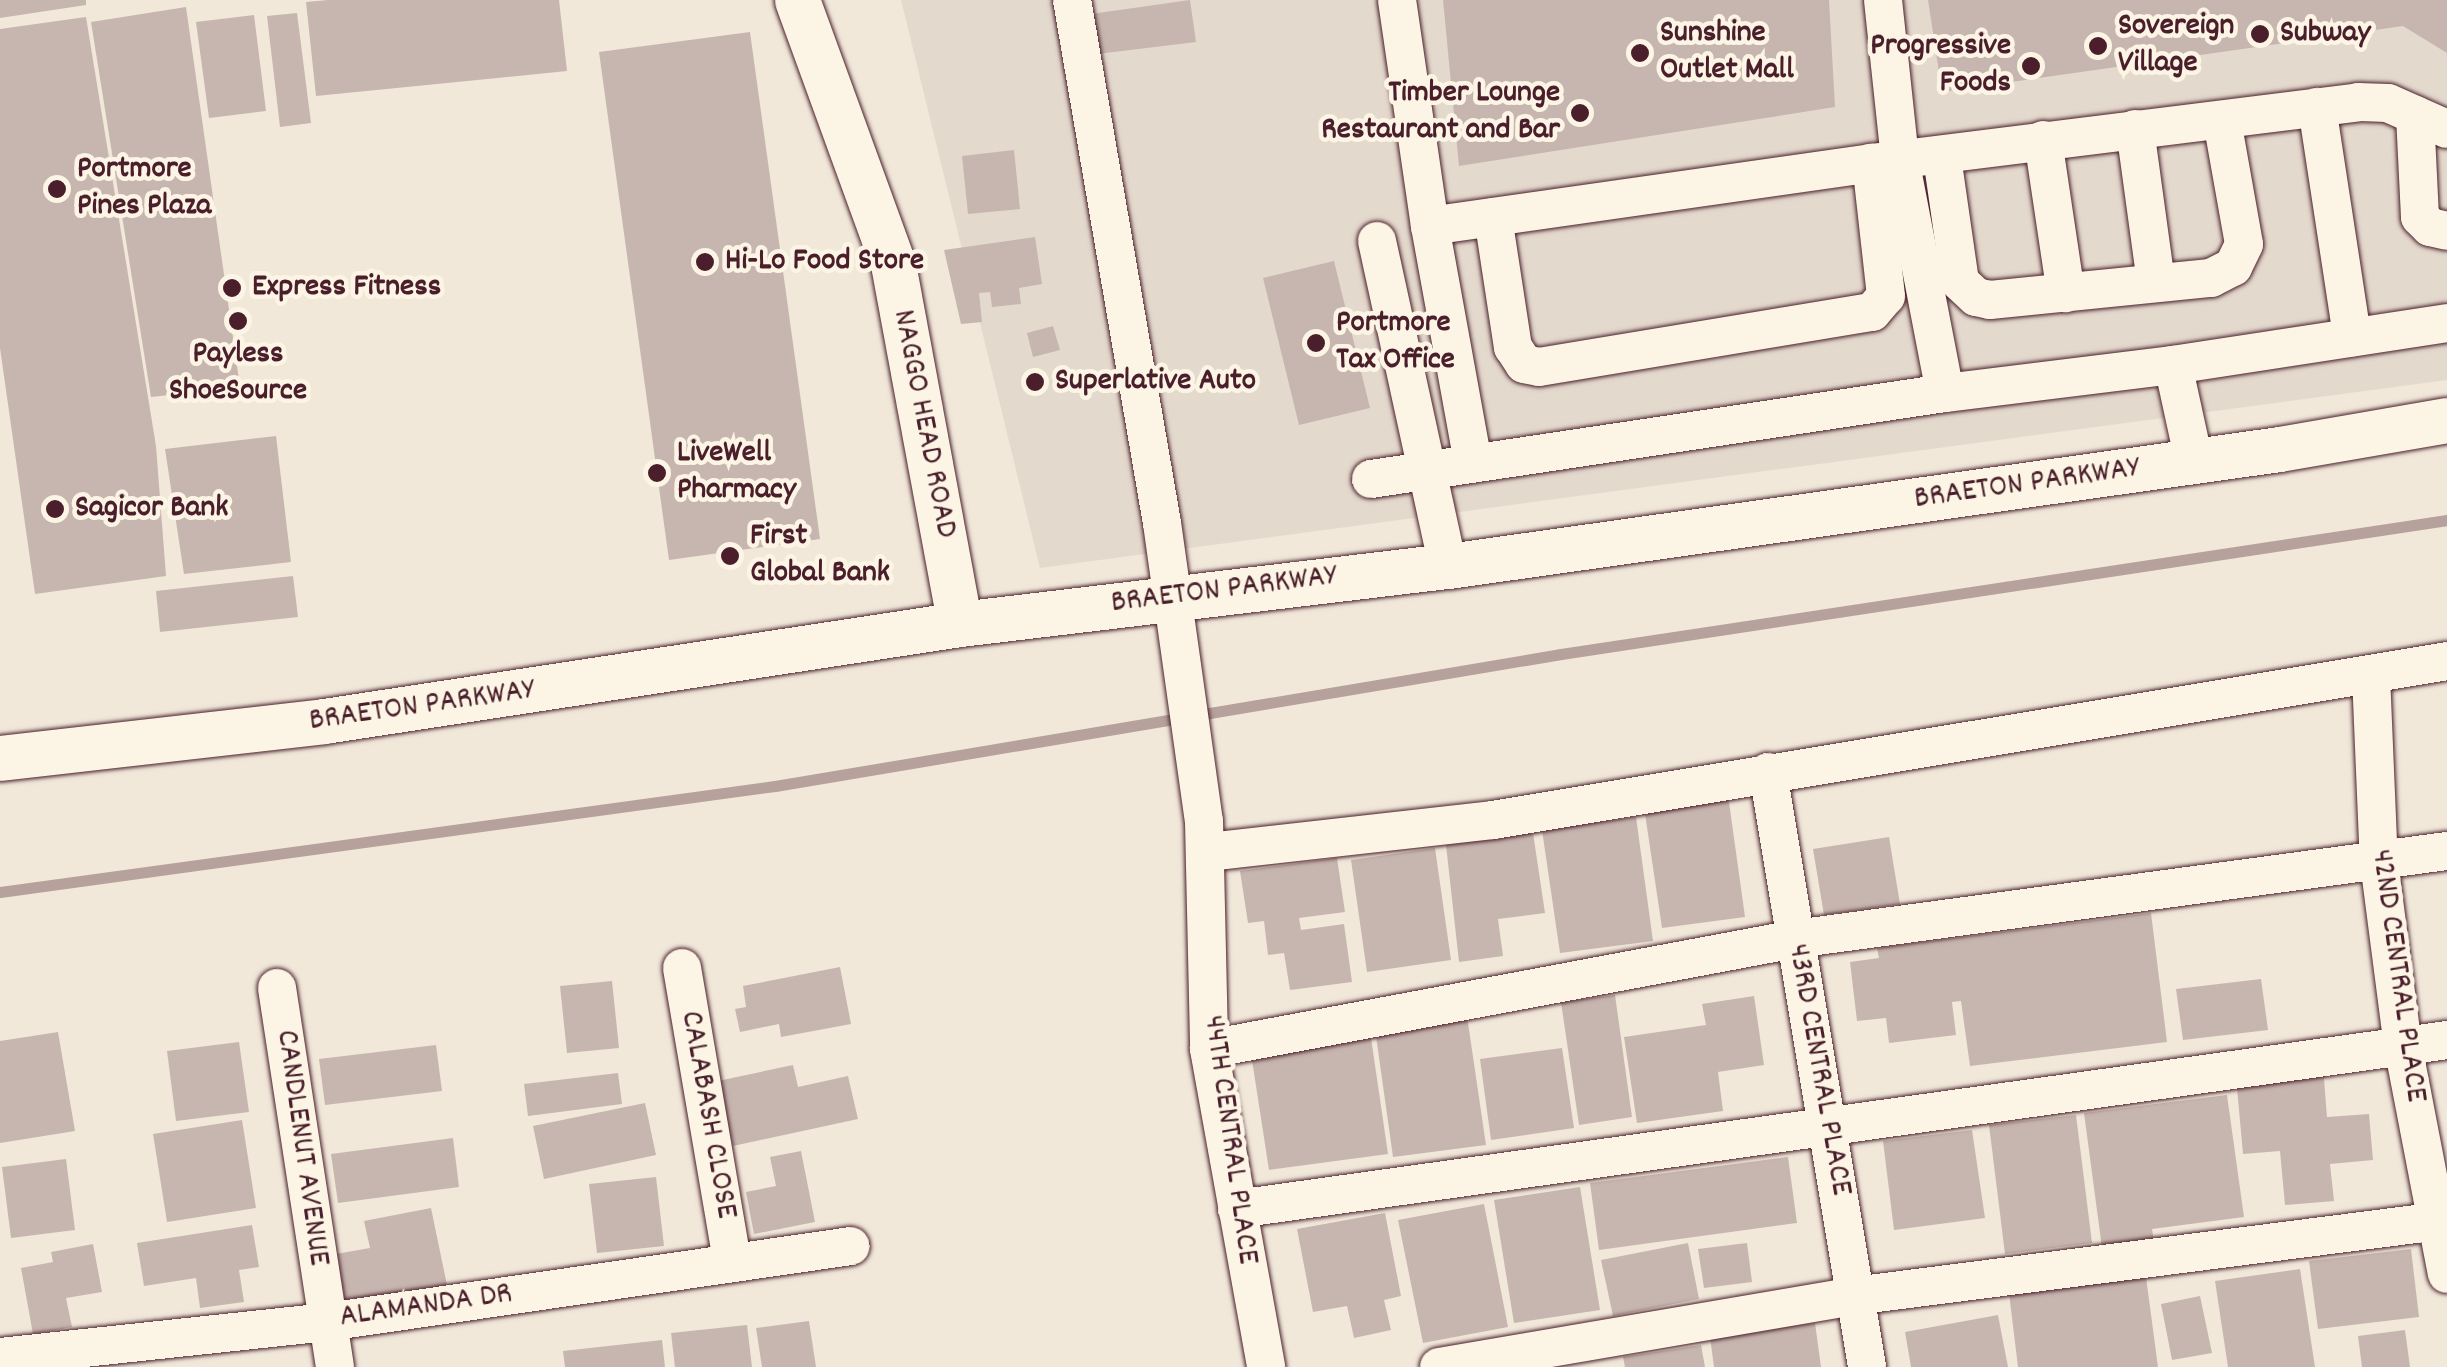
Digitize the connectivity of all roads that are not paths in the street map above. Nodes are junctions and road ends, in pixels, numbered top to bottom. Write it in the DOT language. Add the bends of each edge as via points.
graph roads {
  1 [pos="798,0"];
  2 [pos="1072,0"];
  3 [pos="1397,0"];
  4 [pos="1884,0"];
  5 [pos="2317,107"];
  6 [pos="2222,120"];
  7 [pos="2431,122"];
  8 [pos="2136,129"];
  9 [pos="2043,140"];
  10 [pos="1942,157"];
  11 [pos="1886,161"];
  12 [pos="1492,217"];
  13 [pos="1430,226"];
  14 [pos="2447,231"];
  15 [pos="1377,241"];
  16 [pos="2156,284"];
  17 [pos="2066,293"];
  18 [pos="2447,323"];
  19 [pos="2352,337"];
  20 [pos="2173,365"];
  21 [pos="1945,393"];
  22 [pos="2447,420"];
  23 [pos="2194,461"];
  24 [pos="1473,462"];
  25 [pos="1428,471"];
  26 [pos="1371,479"];
  27 [pos="1448,566"];
  28 [pos="1171,596"];
  29 [pos="960,624"];
  30 [pos="2447,661"];
  31 [pos="2372,675"];
  32 [pos="0,758"];
  33 [pos="1768,772"];
  34 [pos="1206,836"];
  35 [pos="2447,850"];
  36 [pos="2378,862"];
  37 [pos="1795,939"];
  38 [pos="682,968"];
  39 [pos="277,988"];
  40 [pos="2447,1040"];
  41 [pos="2403,1046"];
  42 [pos="1209,1050"];
  43 [pos="1830,1124"];
  44 [pos="1238,1208"];
  45 [pos="2442,1221"];
  46 [pos="851,1246"];
  47 [pos="732,1262"];
  48 [pos="2447,1274"];
  49 [pos="1854,1296"];
  50 [pos="327,1322"];
  51 [pos="0,1356"];
  52 [pos="334,1367"];
  53 [pos="1266,1367"];
  54 [pos="1439,1367"];
  55 [pos="1866,1367"];
  1 -- 29 [label="main road, NAGGO HEAD ROAD" via="893,264"];
  2 -- 28 [label="street, 44TH CENTRAL PLACE"];
  3 -- 13 [label="street"];
  4 -- 11 [label="street"];
  5 -- 6 [label="street"];
  5 -- 7 [label="street" via="2373,101"];
  5 -- 19 [label="street"];
  6 -- 8 [label="street"];
  6 -- 16 [label="street" via="2242,252 2220,276"];
  7 -- 14 [label="street" via="2420,217"];
  8 -- 9 [label="street"];
  8 -- 16 [label="street"];
  9 -- 10 [label="street"];
  9 -- 17 [label="street"];
  10 -- 11 [label="street"];
  10 -- 17 [label="street" via="1964,288 1990,300"];
  11 -- 12 [label="street"];
  11 -- 12 [label="street" via="1886,296 1872,312 1539,367 1524,364 1513,347"];
  11 -- 21 [label="street"];
  12 -- 13 [label="street"];
  13 -- 24 [label="street"];
  15 -- 25 [label="street"];
  16 -- 17 [label="street"];
  18 -- 19 [label="street"];
  19 -- 20 [label="street"];
  20 -- 21 [label="street"];
  20 -- 23 [label="street"];
  21 -- 24 [label="street"];
  22 -- 23 [label="main road, BRAETON PARKWAY"];
  23 -- 27 [label="main road, BRAETON PARKWAY"];
  24 -- 25 [label="street"];
  25 -- 26 [label="street"];
  25 -- 27 [label="street"];
  27 -- 28 [label="main road, BRAETON PARKWAY"];
  28 -- 29 [label="main road, BRAETON PARKWAY"];
  28 -- 34 [label="street, 44TH CENTRAL PLACE"];
  29 -- 32 [label="main road, BRAETON PARKWAY" via="324,721"];
  30 -- 31 [label="street"];
  31 -- 33 [label="street"];
  31 -- 36 [label="street, 42ND CENTRAL PLACE"];
  33 -- 34 [label="street" via="1493,820"];
  33 -- 37 [label="street, 43RD CENTRAL PLACE"];
  34 -- 42 [label="street, 44TH CENTRAL PLACE"];
  35 -- 36 [label="street"];
  36 -- 37 [label="street"];
  36 -- 41 [label="street, 42ND CENTRAL PLACE"];
  37 -- 42 [label="street"];
  37 -- 43 [label="street, 43RD CENTRAL PLACE"];
  38 -- 47 [label="street, CALABASH CLOSE"];
  39 -- 50 [label="street, CANDLENUT AVENUE"];
  40 -- 41 [label="street"];
  41 -- 43 [label="street"];
  41 -- 45 [label="street, 42ND CENTRAL PLACE"];
  42 -- 44 [label="street, 44TH CENTRAL PLACE"];
  43 -- 44 [label="street"];
  43 -- 49 [label="street, 43RD CENTRAL PLACE"];
  44 -- 53 [label="street, 44TH CENTRAL PLACE"];
  45 -- 48 [label="street, 42ND CENTRAL PLACE"];
  45 -- 49 [label="street"];
  46 -- 47 [label="street, ALAMANDA DR"];
  47 -- 50 [label="street, ALAMANDA DR"];
  49 -- 54 [label="street"];
  49 -- 55 [label="street, 43RD CENTRAL PLACE"];
  50 -- 51 [label="street, ALAMANDA DR"];
  50 -- 52 [label="street, CANDLENUT AVENUE"];
}
